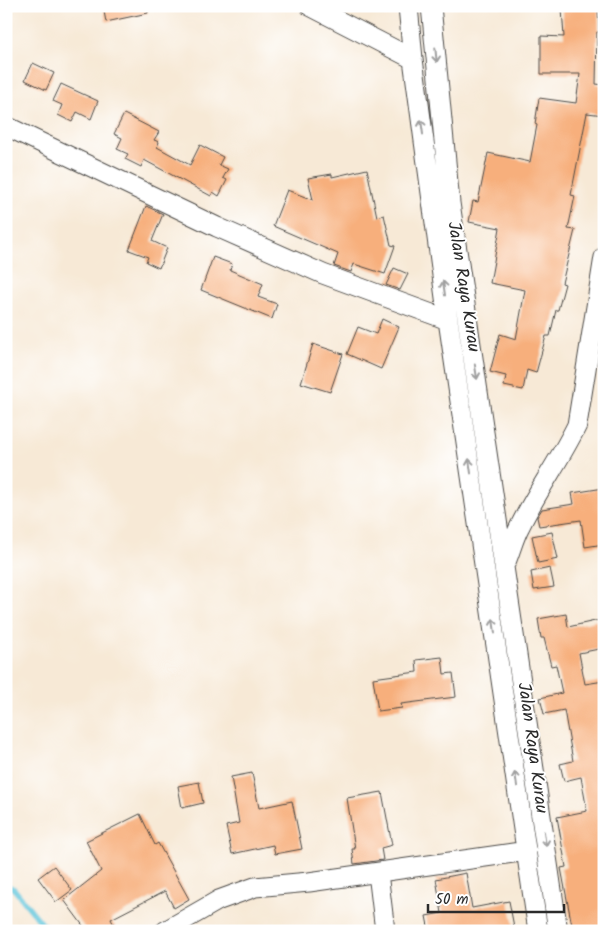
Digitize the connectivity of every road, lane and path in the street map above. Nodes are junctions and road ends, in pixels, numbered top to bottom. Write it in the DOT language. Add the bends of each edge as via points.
graph roads {
  1 [pos="310,6"];
  2 [pos="408,6"];
  3 [pos="431,6"];
  4 [pos="413,58"];
  5 [pos="6,126"];
  6 [pos="604,257"];
  7 [pos="448,320"];
  8 [pos="505,566"];
  9 [pos="527,852"];
  10 [pos="378,872"];
  11 [pos="165,931"];
  12 [pos="385,931"];
  13 [pos="538,931"];
  14 [pos="558,931"];
  1 -- 4 [label="street"];
  2 -- 4 [label="street, Jalan Raya Kurau"];
  3 -- 8 [label="street, Jalan Raya Kurau, one-way" via="450,203"];
  7 -- 4 [label="street, Jalan Raya Kurau, one-way"];
  5 -- 7 [label="street" via="323,274"];
  6 -- 8 [label="street, Jalan Raya Kurau" via="577,425 518,528"];
  9 -- 7 [label="street, Jalan Raya Kurau, one-way"];
  8 -- 14 [label="street, Jalan Raya Kurau, one-way"];
  9 -- 10 [label="street"];
  9 -- 13 [label="street, Jalan Raya Kurau"];
  10 -- 11 [label="street" via="255,887 219,900"];
  10 -- 12 [label="street"];
}
